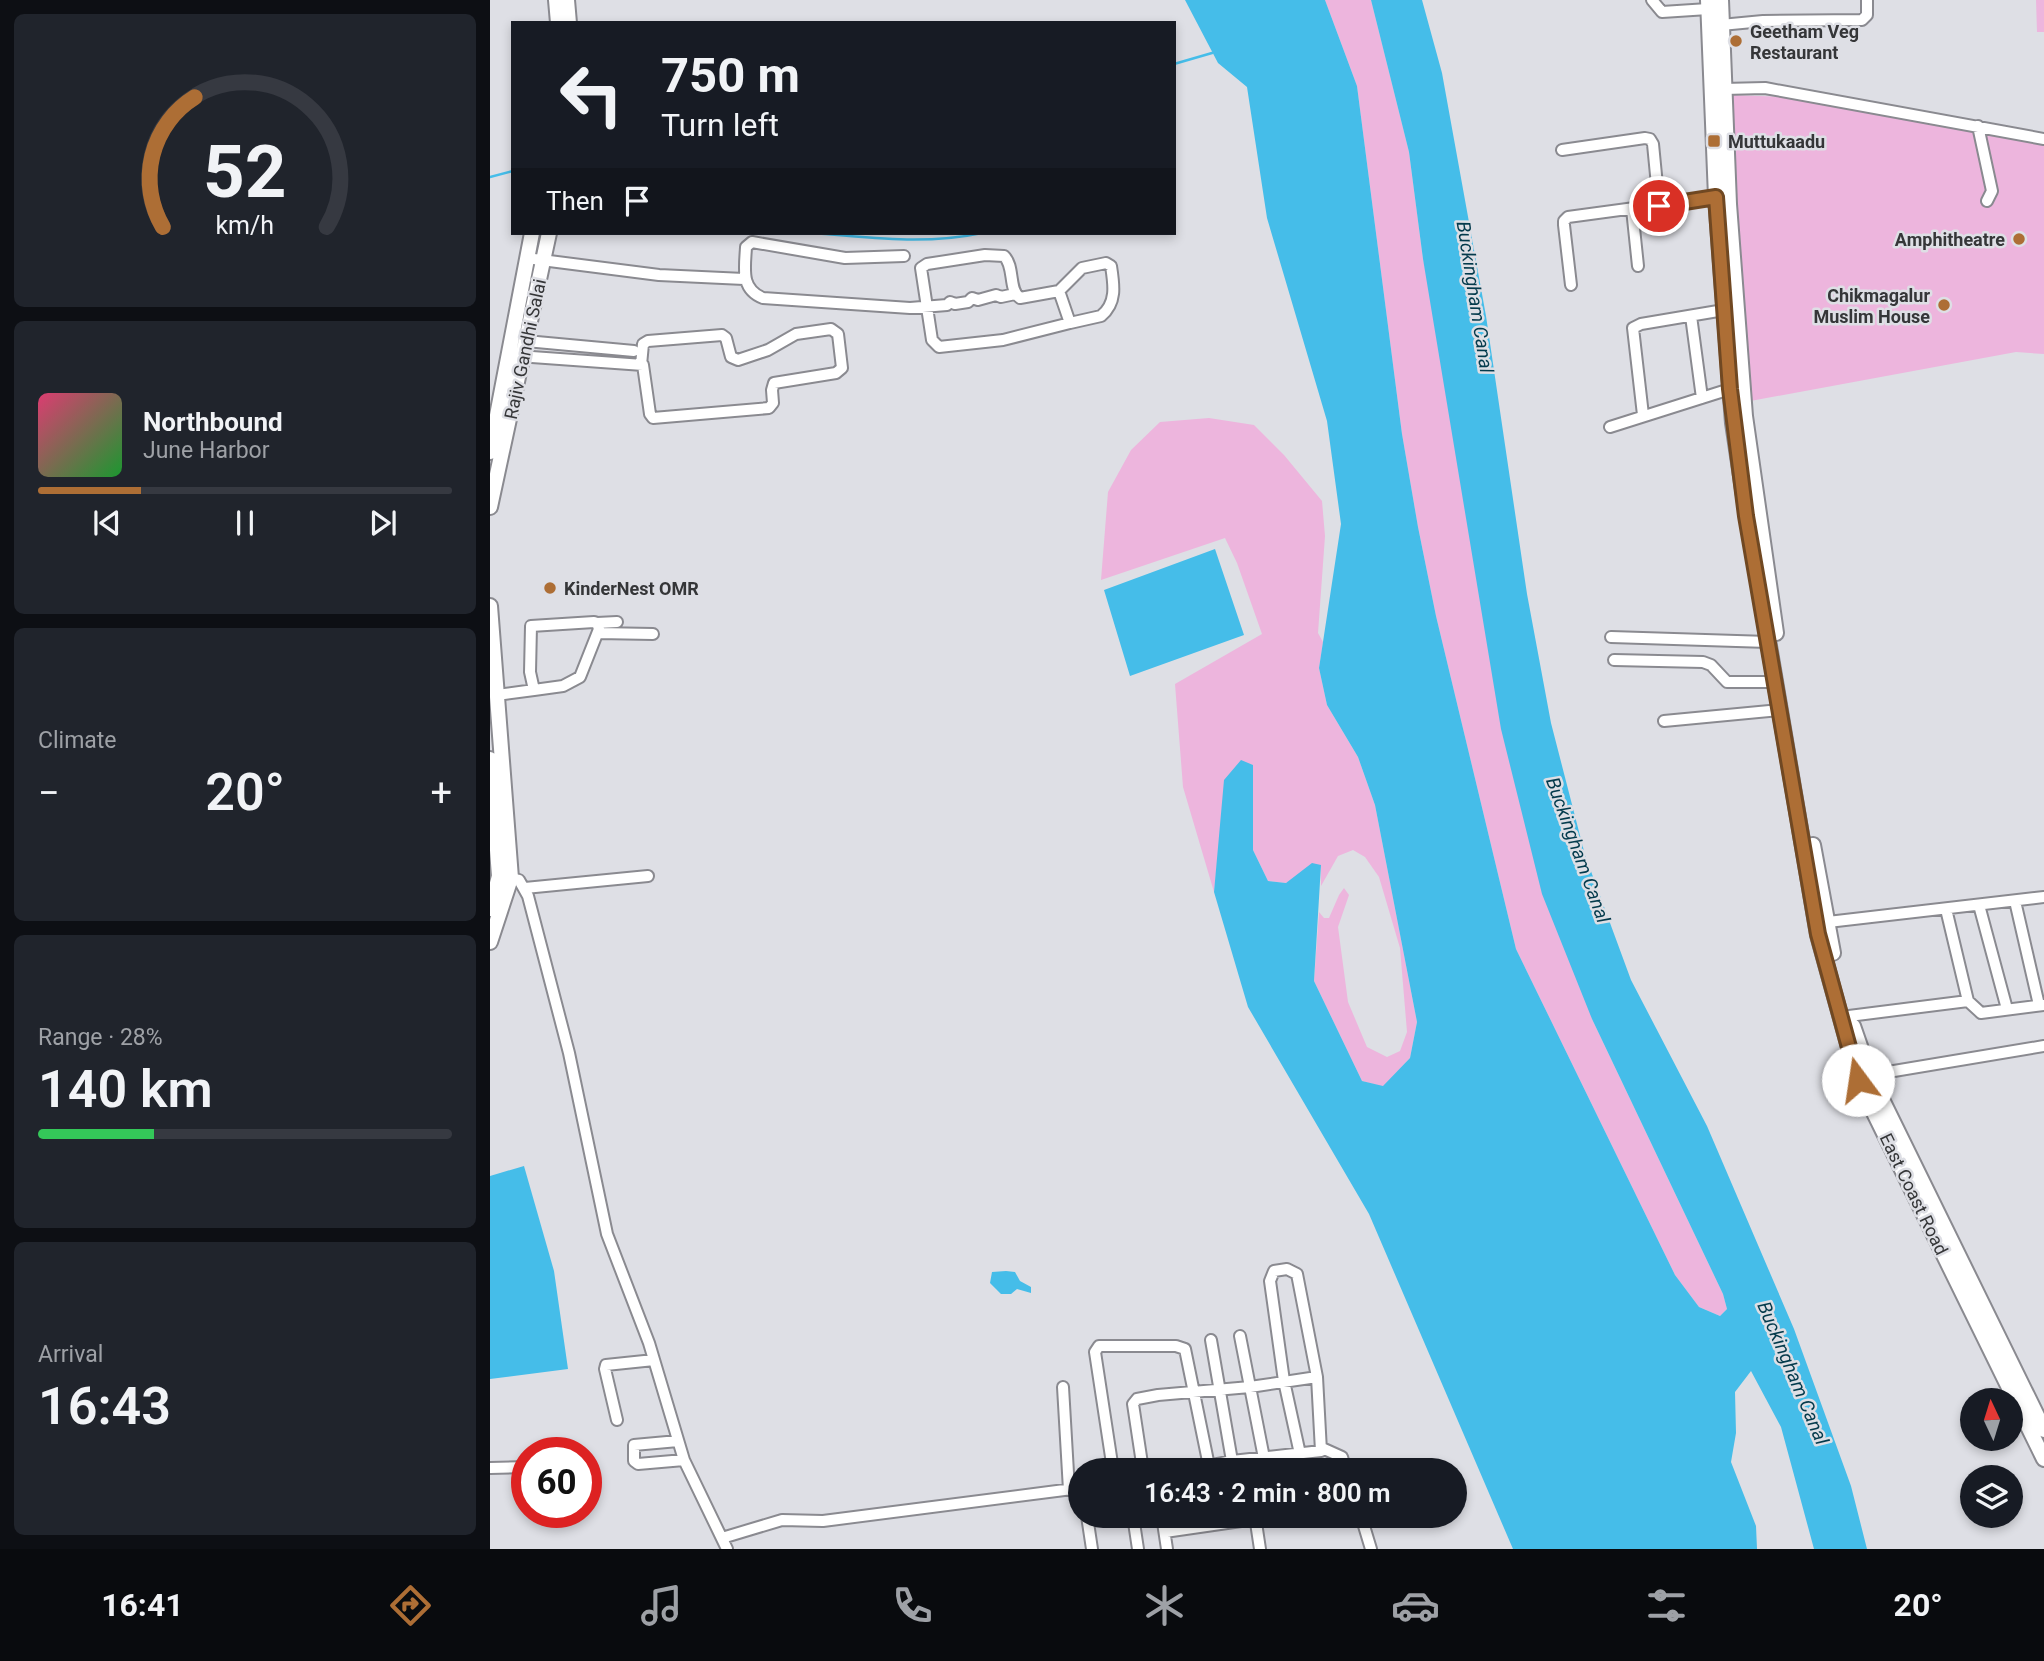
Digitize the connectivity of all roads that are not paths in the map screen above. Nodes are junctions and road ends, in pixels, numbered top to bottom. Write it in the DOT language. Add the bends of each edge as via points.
graph roads {
  1 [pos="556,0"];
  2 [pos="567,0"];
  3 [pos="1652,0"];
  4 [pos="1721,0"];
  5 [pos="1867,0"];
  6 [pos="1708,4"];
  7 [pos="558,21"];
  8 [pos="569,21"];
  9 [pos="1721,24"];
  10 [pos="1723,89"];
  11 [pos="1978,126"];
  12 [pos="2044,139"];
  13 [pos="1562,150"];
  14 [pos="1716,197"];
  15 [pos="1987,201"];
  16 [pos="1659,206"];
  17 [pos="1632,209"];
  18 [pos="532,235"];
  19 [pos="549,235"];
  20 [pos="904,256"];
  21 [pos="526,258"];
  22 [pos="544,260"];
  23 [pos="1638,266"];
  24 [pos="744,279"];
  25 [pos="1571,285"];
  26 [pos="1059,291"];
  27 [pos="1017,296"];
  28 [pos="927,309"];
  29 [pos="1724,310"];
  30 [pos="1691,316"];
  31 [pos="1070,323"];
  32 [pos="526,341"];
  33 [pos="634,351"];
  34 [pos="516,355"];
  35 [pos="641,365"];
  36 [pos="1730,389"];
  37 [pos="1702,397"];
  38 [pos="1738,407"];
  39 [pos="1643,415"];
  40 [pos="1610,428"];
  41 [pos="490,452"];
  42 [pos="490,507"];
  43 [pos="490,606"];
  44 [pos="617,622"];
  45 [pos="597,628"];
  46 [pos="653,634"];
  47 [pos="1611,637"];
  48 [pos="1768,642"];
  49 [pos="1615,660"];
  50 [pos="1775,682"];
  51 [pos="534,690"];
  52 [pos="497,695"];
  53 [pos="1780,710"];
  54 [pos="1664,721"];
  55 [pos="490,759"];
  56 [pos="492,811"];
  57 [pos="499,871"];
  58 [pos="648,876"];
  59 [pos="525,888"];
  60 [pos="2044,897"];
  61 [pos="2015,901"];
  62 [pos="1979,905"];
  63 [pos="490,909"];
  64 [pos="1946,909"];
  65 [pos="1828,922"];
  66 [pos="490,942"];
  67 [pos="1968,1001"];
  68 [pos="2041,1005"];
  69 [pos="2007,1009"];
  70 [pos="1849,1016"];
  71 [pos="2044,1046"];
  72 [pos="1870,1075"];
  73 [pos="1240,1336"];
  74 [pos="1211,1340"];
  75 [pos="654,1360"];
  76 [pos="1317,1377"];
  77 [pos="1284,1381"];
  78 [pos="1063,1387"];
  79 [pos="1250,1387"];
  80 [pos="1219,1391"];
  81 [pos="1195,1392"];
  82 [pos="2029,1414"];
  83 [pos="617,1420"];
  84 [pos="2044,1430"];
  85 [pos="678,1441"];
  86 [pos="1322,1448"];
  87 [pos="1300,1454"];
  88 [pos="1071,1458"];
  89 [pos="1111,1458"];
  90 [pos="1141,1458"];
  91 [pos="1207,1458"];
  92 [pos="1231,1458"];
  93 [pos="1264,1458"];
  94 [pos="1342,1458"];
  95 [pos="2044,1459"];
  96 [pos="684,1460"];
  97 [pos="511,1467"];
  98 [pos="490,1468"];
  99 [pos="1068,1490"];
  100 [pos="1088,1528"];
  101 [pos="1135,1528"];
  102 [pos="1164,1528"];
  103 [pos="1189,1528"];
  104 [pos="1257,1528"];
  105 [pos="1365,1528"];
  106 [pos="1165,1532"];
  107 [pos="724,1544"];
  108 [pos="1091,1549"];
  109 [pos="1138,1549"];
  110 [pos="1167,1549"];
  111 [pos="1260,1549"];
  112 [pos="1371,1549"];
  1 -- 7 [label="main road"];
  2 -- 8 [label="main road"];
  3 -- 6 [label="street" via="1662,12"];
  4 -- 9 [label="main road, East Coast Road"];
  5 -- 9 [label="street" via="1867,15 1862,20"];
  6 -- 14 [label="main road, East Coast Road"];
  9 -- 10 [label="main road, East Coast Road"];
  10 -- 11 [label="street" via="1765,88"];
  10 -- 38 [label="main road, East Coast Road"];
  11 -- 12 [label="street"];
  11 -- 15 [label="street" via="1992,191"];
  13 -- 16 [label="street" via="1650,139"];
  14 -- 16 [label="street"];
  14 -- 29 [label="main road, East Coast Road"];
  16 -- 17 [label="street"];
  17 -- 23 [label="street"];
  17 -- 25 [label="street" via="1564,221"];
  18 -- 21 [label="main road, Rajiv Gandhi Salai"];
  19 -- 22 [label="main road, Rajiv Gandhi Salai"];
  20 -- 24 [label="street" via="845,258 752,242 746,247"];
  21 -- 22 [label="street"];
  21 -- 34 [label="main road, Rajiv Gandhi Salai"];
  22 -- 24 [label="street" via="659,275"];
  22 -- 32 [label="main road, Rajiv Gandhi Salai"];
  24 -- 28 [label="street" via="750,290 763,298"];
  26 -- 27 [label="street"];
  26 -- 31 [label="street"];
  26 -- 31 [label="street" via="1082,268 1111,266 1114,295 1105,313"];
  27 -- 28 [label="street"];
  27 -- 28 [label="street" via="1006,257 985,255 922,266"];
  28 -- 31 [label="street" via="932,340 939,347 1003,340"];
  29 -- 30 [label="street"];
  29 -- 36 [label="main road, East Coast Road"];
  30 -- 37 [label="street"];
  30 -- 39 [label="street" via="1633,328"];
  32 -- 33 [label="street"];
  32 -- 34 [label="main road, Rajiv Gandhi Salai"];
  34 -- 35 [label="street"];
  34 -- 41 [label="main road, Rajiv Gandhi Salai"];
  34 -- 42 [label="main road, Rajiv Gandhi Salai"];
  35 -- 35 [label="street" via="653,418 769,408 774,383 836,373 842,368 838,334 831,329 796,334 738,360 731,357 722,335 648,341 643,344"];
  36 -- 37 [label="street"];
  36 -- 38 [label="main road, East Coast Road"];
  37 -- 39 [label="street"];
  38 -- 48 [label="main road, East Coast Road" via="1746,516"];
  38 -- 65 [label="main road, East Coast Road" via="1789,725"];
  39 -- 40 [label="street"];
  43 -- 52 [label="main road"];
  44 -- 45 [label="street"];
  45 -- 46 [label="street"];
  45 -- 51 [label="street" via="583,673 576,681"];
  45 -- 51 [label="street" via="531,626"];
  47 -- 48 [label="street"];
  48 -- 50 [label="main road, East Coast Road"];
  49 -- 50 [label="street" via="1703,662 1727,682"];
  50 -- 53 [label="main road, East Coast Road"];
  51 -- 52 [label="street"];
  52 -- 57 [label="main road"];
  53 -- 54 [label="street"];
  53 -- 82 [label="main road, East Coast Road" via="1818,934 1858,1080"];
  55 -- 56 [label="main road"];
  56 -- 57 [label="main road"];
  57 -- 59 [label="street"];
  57 -- 63 [label="main road"];
  57 -- 66 [label="main road"];
  58 -- 59 [label="street"];
  59 -- 75 [label="street" via="569,1053 607,1234"];
  60 -- 61 [label="street"];
  61 -- 62 [label="street"];
  61 -- 68 [label="street"];
  62 -- 64 [label="street"];
  62 -- 69 [label="street"];
  64 -- 65 [label="street"];
  64 -- 67 [label="street"];
  65 -- 70 [label="main road, East Coast Road"];
  67 -- 69 [label="street" via="1981,1013"];
  67 -- 70 [label="street"];
  68 -- 69 [label="street"];
  70 -- 72 [label="main road, East Coast Road"];
  71 -- 72 [label="street"];
  72 -- 82 [label="main road, East Coast Road"];
  73 -- 79 [label="street"];
  74 -- 80 [label="street"];
  75 -- 83 [label="street" via="606,1365"];
  75 -- 85 [label="street"];
  76 -- 77 [label="street"];
  76 -- 77 [label="street" via="1297,1274 1287,1269 1271,1273 1270,1281"];
  76 -- 86 [label="street"];
  77 -- 79 [label="street"];
  77 -- 87 [label="street"];
  78 -- 88 [label="street"];
  79 -- 80 [label="street"];
  79 -- 93 [label="street"];
  80 -- 81 [label="street"];
  80 -- 92 [label="street"];
  81 -- 89 [label="street" via="1183,1348 1096,1348"];
  81 -- 90 [label="street" via="1134,1401"];
  81 -- 91 [label="street"];
  82 -- 84 [label="main road, East Coast Road"];
  82 -- 95 [label="main road, East Coast Road"];
  85 -- 96 [label="street"];
  85 -- 96 [label="street" via="634,1445 634,1461"];
  86 -- 87 [label="street"];
  86 -- 94 [label="street"];
  87 -- 93 [label="street"];
  96 -- 107 [label="street"];
  97 -- 98 [label="street"];
  99 -- 107 [label="street" via="823,1521 782,1520"];
  100 -- 108 [label="street"];
  101 -- 109 [label="street"];
  102 -- 106 [label="street"];
  103 -- 106 [label="street"];
  104 -- 111 [label="street"];
  105 -- 112 [label="street"];
  106 -- 110 [label="street"];
}
